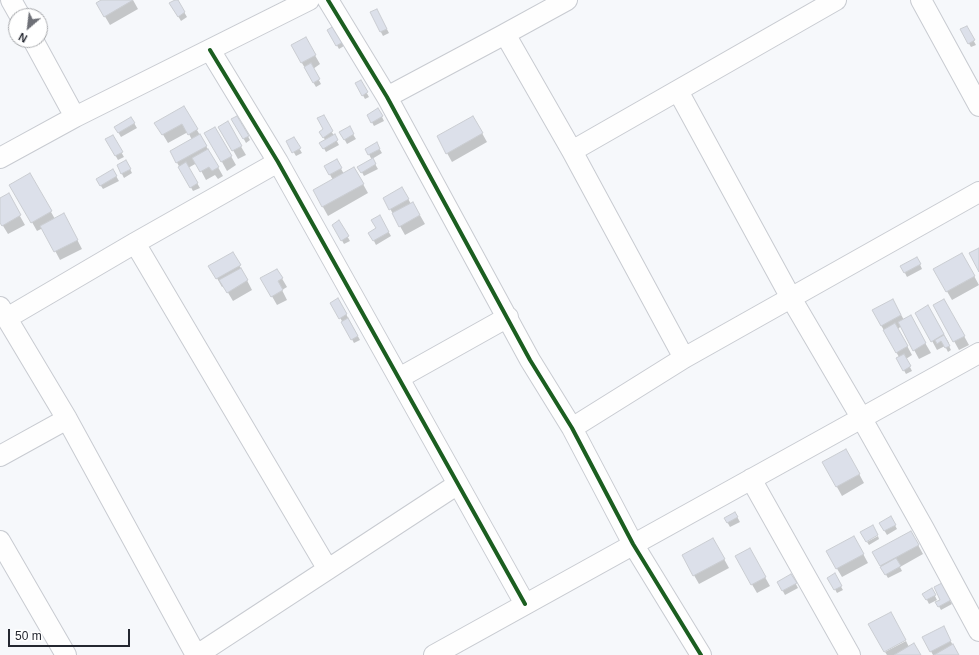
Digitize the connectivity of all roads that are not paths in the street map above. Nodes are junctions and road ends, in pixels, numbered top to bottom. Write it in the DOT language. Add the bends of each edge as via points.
graph roads {
  1 [pos="309,0"];
  2 [pos="328,0"];
  3 [pos="567,0"];
  4 [pos="836,0"];
  5 [pos="921,0"];
  6 [pos="505,34"];
  7 [pos="37,48"];
  8 [pos="210,50"];
  9 [pos="678,90"];
  10 [pos="387,97"];
  11 [pos="979,106"];
  12 [pos="74,117"];
  13 [pos="572,151"];
  14 [pos="0,158"];
  15 [pos="278,162"];
  16 [pos="979,192"];
  17 [pos="135,243"];
  18 [pos="791,298"];
  19 [pos="3,312"];
  20 [pos="508,316"];
  21 [pos="979,354"];
  22 [pos="684,358"];
  23 [pos="399,378"];
  24 [pos="67,418"];
  25 [pos="862,418"];
  26 [pos="572,428"];
  27 [pos="0,456"];
  28 [pos="751,479"];
  29 [pos="458,484"];
  30 [pos="0,541"];
  31 [pos="634,544"];
  32 [pos="327,568"];
  33 [pos="525,604"];
  34 [pos="979,631"];
  35 [pos="66,655"];
  36 [pos="196,655"];
  37 [pos="434,655"];
  38 [pos="701,655"];
  39 [pos="850,655"];
  1 -- 8 [label="street"];
  2 -- 10 [label="street"];
  3 -- 6 [label="street"];
  4 -- 9 [label="street"];
  5 -- 11 [label="street"];
  6 -- 10 [label="street"];
  6 -- 13 [label="street"];
  7 -- 12 [label="street"];
  8 -- 12 [label="street"];
  8 -- 15 [label="street"];
  9 -- 13 [label="street"];
  9 -- 18 [label="street"];
  10 -- 20 [label="street"];
  12 -- 14 [label="street"];
  13 -- 22 [label="street"];
  15 -- 17 [label="street"];
  15 -- 23 [label="street"];
  16 -- 18 [label="street"];
  17 -- 19 [label="street"];
  17 -- 32 [label="street"];
  18 -- 22 [label="street"];
  18 -- 25 [label="street"];
  19 -- 24 [label="street"];
  20 -- 23 [label="street"];
  20 -- 26 [label="street" via="530,360"];
  21 -- 25 [label="street"];
  22 -- 26 [label="street"];
  23 -- 29 [label="street"];
  24 -- 27 [label="street"];
  24 -- 36 [label="street"];
  25 -- 28 [label="street"];
  25 -- 34 [label="street"];
  26 -- 31 [label="street"];
  28 -- 31 [label="street"];
  28 -- 39 [label="street"];
  29 -- 32 [label="street"];
  29 -- 33 [label="street"];
  30 -- 35 [label="street"];
  31 -- 33 [label="street"];
  31 -- 38 [label="street"];
  32 -- 36 [label="street"];
  33 -- 37 [label="street"];
}
